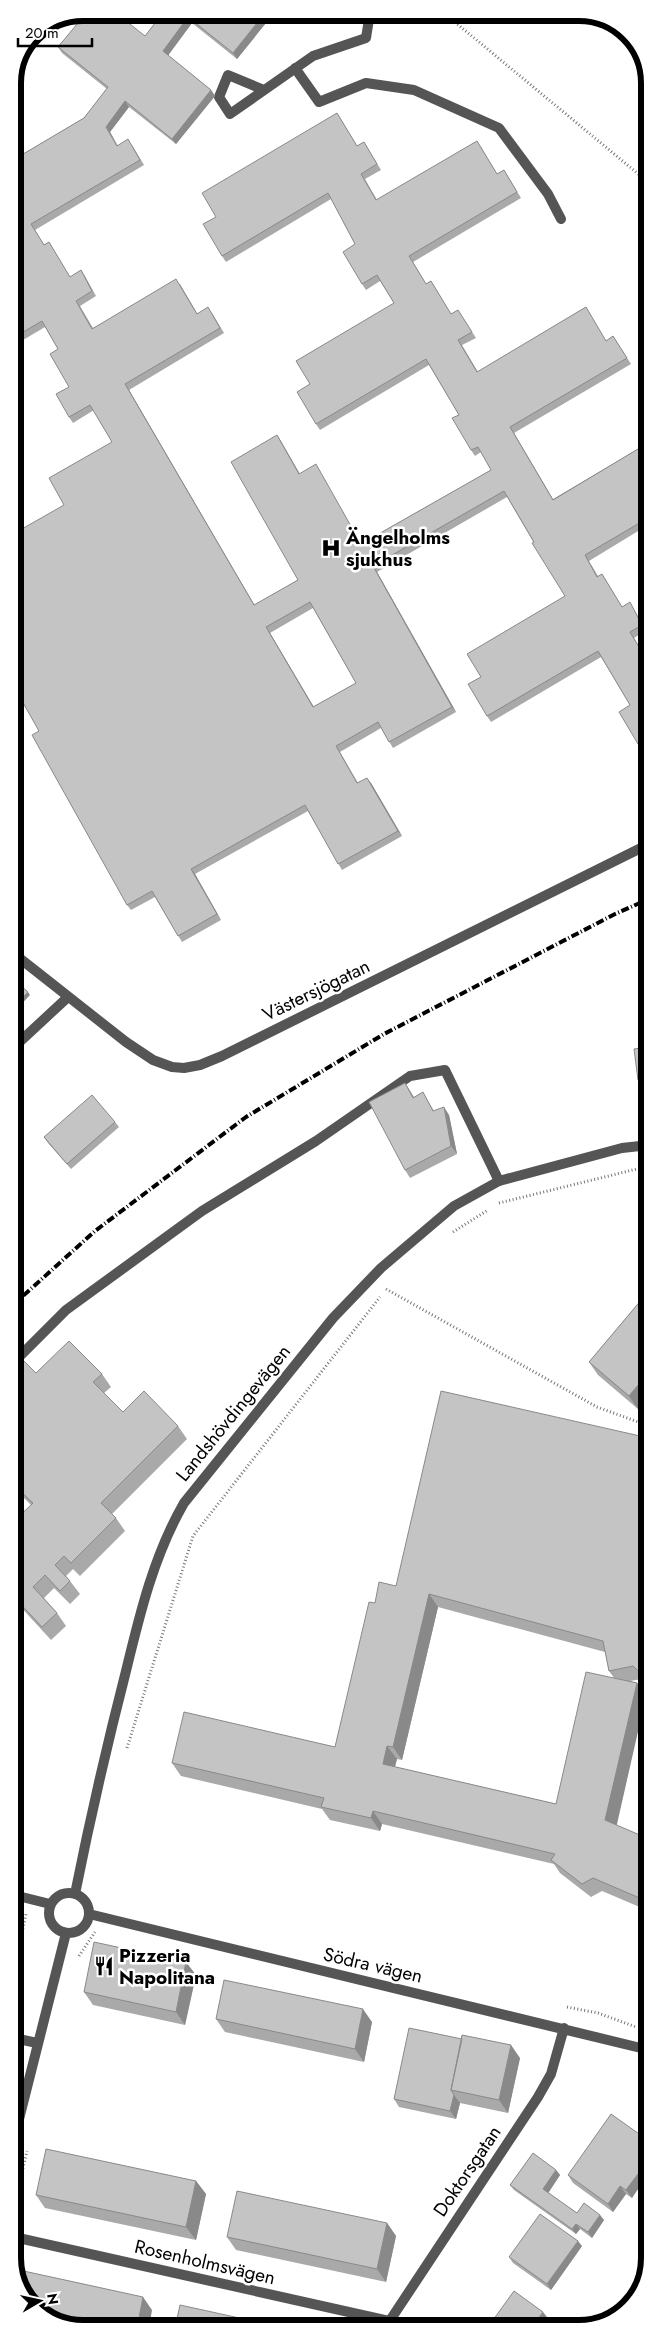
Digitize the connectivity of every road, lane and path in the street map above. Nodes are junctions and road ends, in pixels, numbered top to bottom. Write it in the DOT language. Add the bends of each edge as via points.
graph roads {
  1 [pos="369,21"];
  2 [pos="454,21"];
  3 [pos="296,68"];
  4 [pos="264,90"];
  5 [pos="641,176"];
  6 [pos="561,219"];
  7 [pos="641,848"];
  8 [pos="21,959"];
  9 [pos="68,997"];
  10 [pos="21,1041"];
  11 [pos="641,1146"];
  12 [pos="641,1168"];
  13 [pos="499,1182"];
  14 [pos="498,1203"];
  15 [pos="489,1208"];
  16 [pos="448,1235"];
  17 [pos="391,1283"];
  18 [pos="386,1290"];
  19 [pos="21,1355"];
  20 [pos="641,1423"];
  21 [pos="127,1749"];
  22 [pos="76,1894"];
  23 [pos="21,1897"];
  24 [pos="29,1899"];
  25 [pos="50,1904"];
  26 [pos="89,1914"];
  27 [pos="66,1933"];
  28 [pos="21,1937"];
  29 [pos="568,2007"];
  30 [pos="564,2028"];
  31 [pos="640,2029"];
  32 [pos="21,2039"];
  33 [pos="37,2042"];
  34 [pos="641,2048"];
  35 [pos="21,2109"];
  36 [pos="21,2239"];
  37 [pos="370,2320"];
  38 [pos="390,2320"];
  1 -- 3 [label="street" via="366,38 313,56"];
  2 -- 5 [label="path"];
  3 -- 4 [label="street"];
  3 -- 6 [label="street" via="319,102 366,83 414,90 499,128 548,194"];
  7 -- 9 [label="street, Västersjögatan" via="200,1065 172,1067 153,1060"];
  8 -- 9 [label="street, Västersjögatan"];
  9 -- 10 [label="street"];
  11 -- 13 [label="street, Landshövdingevägen" via="622,1148"];
  12 -- 14 [label="path"];
  13 -- 19 [label="street" via="445,1070 410,1076 316,1141 202,1211 66,1310"];
  13 -- 22 [label="street, Landshövdingevägen" via="454,1206 382,1268 333,1318 184,1502 156,1560 139,1619 100,1772"];
  15 -- 16 [label="path"];
  17 -- 18 [label="path"];
  18 -- 20 [label="path" via="597,1407"];
  18 -- 21 [label="path" via="192,1536"];
  22 -- 25 [label="street" via="61,1894"];
  22 -- 26 [label="street" via="85,1902"];
  23 -- 24 [label="street"];
  24 -- 25 [label="street"];
  24 -- 28 [label="path"];
  25 -- 27 [label="street" via="50,1922 57,1930"];
  26 -- 27 [label="street" via="81,1929"];
  26 -- 30 [label="street, Södra vägen"];
  27 -- 33 [label="street"];
  29 -- 31 [label="path" via="598,2013"];
  30 -- 34 [label="street, Södra vägen"];
  30 -- 38 [label="street, Doktorsgatan" via="551,2074 538,2097"];
  32 -- 33 [label="street"];
  33 -- 35 [label="street"];
  36 -- 37 [label="street, Rosenholmsvägen"];
}
